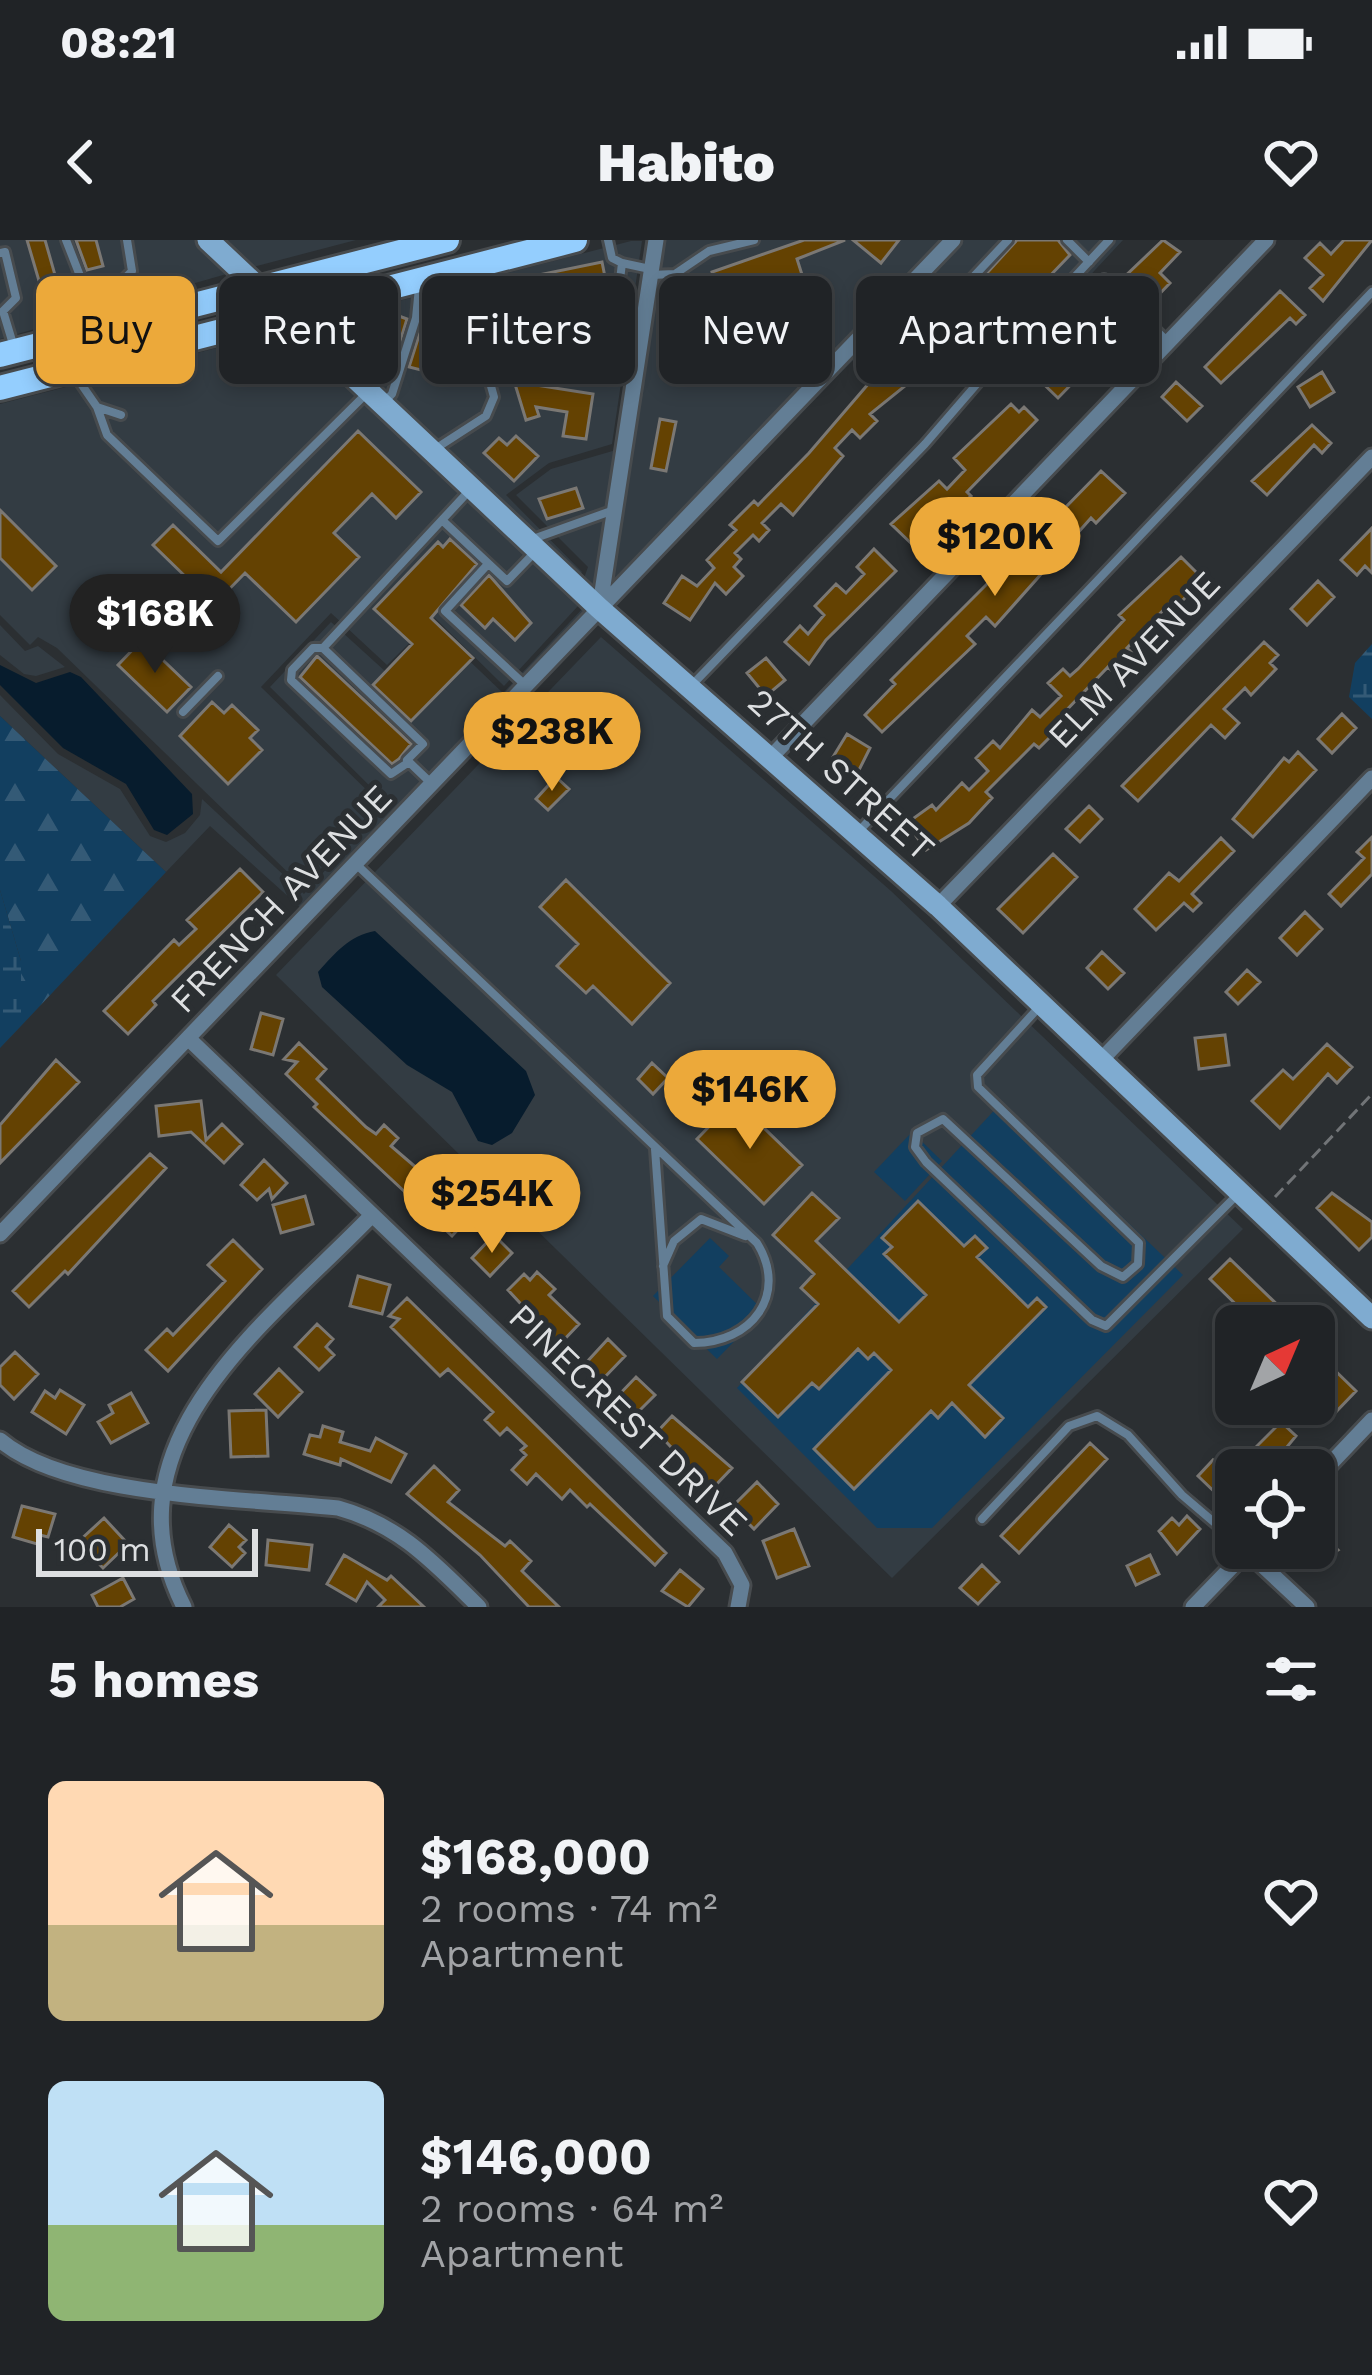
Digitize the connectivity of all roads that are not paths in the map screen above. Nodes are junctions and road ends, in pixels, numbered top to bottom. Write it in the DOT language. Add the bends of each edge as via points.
graph roads {
  1 [pos="66,240"];
  2 [pos="127,240"];
  3 [pos="208,240"];
  4 [pos="447,240"];
  5 [pos="575,240"];
  6 [pos="608,240"];
  7 [pos="656,240"];
  8 [pos="754,240"];
  9 [pos="953,240"];
  10 [pos="1008,240"];
  11 [pos="1067,240"];
  12 [pos="1109,240"];
  13 [pos="1266,240"];
  14 [pos="413,244"];
  15 [pos="0,253"];
  16 [pos="1090,262"];
  17 [pos="622,263"];
  18 [pos="459,270"];
  19 [pos="651,272"];
  20 [pos="77,276"];
  21 [pos="129,276"];
  22 [pos="245,276"];
  23 [pos="303,276"];
  24 [pos="621,276"];
  25 [pos="919,276"];
  26 [pos="974,276"];
  27 [pos="1077,276"];
  28 [pos="419,280"];
  29 [pos="398,285"];
  30 [pos="1372,292"];
  31 [pos="1,311"];
  32 [pos="1159,333"];
  33 [pos="635,336"];
  34 [pos="641,338"];
  35 [pos="856,341"];
  36 [pos="1168,342"];
  37 [pos="8,353"];
  38 [pos="36,378"];
  39 [pos="635,381"];
  40 [pos="82,384"];
  41 [pos="362,384"];
  42 [pos="635,384"];
  43 [pos="977,384"];
  44 [pos="0,388"];
  45 [pos="376,397"];
  46 [pos="97,407"];
  47 [pos="121,415"];
  48 [pos="432,451"];
  49 [pos="1372,457"];
  50 [pos="472,488"];
  51 [pos="614,510"];
  52 [pos="442,520"];
  53 [pos="533,545"];
  54 [pos="488,564"];
  55 [pos="599,608"];
  56 [pos="323,648"];
  57 [pos="218,676"];
  58 [pos="525,686"];
  59 [pos="691,686"];
  60 [pos="183,712"];
  61 [pos="772,756"];
  62 [pos="409,762"];
  63 [pos="1372,778"];
  64 [pos="432,784"];
  65 [pos="857,832"];
  66 [pos="356,863"];
  67 [pos="938,906"];
  68 [pos="1042,1004"];
  69 [pos="188,1039"];
  70 [pos="1101,1060"];
  71 [pos="656,1150"];
  72 [pos="1240,1192"];
  73 [pos="372,1215"];
  74 [pos="0,1234"];
  75 [pos="757,1243"];
  76 [pos="661,1272"];
  77 [pos="1372,1318"];
  78 [pos="1372,1420"];
  79 [pos="0,1440"];
  80 [pos="1335,1459"];
  81 [pos="162,1488"];
  82 [pos="982,1519"];
  83 [pos="1215,1523"];
  84 [pos="1225,1569"];
  85 [pos="1267,1569"];
  86 [pos="184,1607"];
  87 [pos="478,1607"];
  88 [pos="737,1607"];
  89 [pos="1193,1607"];
  90 [pos="1307,1607"];
  1 -- 20 [label="lane"];
  2 -- 21 [label="lane"];
  3 -- 22 [label="main road, 27TH STREET"];
  4 -- 14 [label="main road"];
  5 -- 18 [label="main road"];
  6 -- 17 [label="lane"];
  7 -- 19 [label="street"];
  8 -- 19 [label="lane" via="709,250 675,274"];
  9 -- 25 [label="street, FRENCH AVENUE"];
  10 -- 26 [label="lane"];
  11 -- 16 [label="lane"];
  12 -- 16 [label="lane"];
  13 -- 36 [label="street"];
  14 -- 23 [label="main road"];
  15 -- 31 [label="lane" via="16,298"];
  16 -- 27 [label="lane"];
  17 -- 19 [label="lane"];
  17 -- 24 [label="lane"];
  18 -- 28 [label="main road"];
  18 -- 48 [label="lane" via="494,397 486,416"];
  19 -- 34 [label="street"];
  28 -- 29 [label="main road"];
  28 -- 45 [label="lane" via="392,394"];
  30 -- 65 [label="lane"];
  31 -- 37 [label="lane"];
  32 -- 36 [label="lane"];
  33 -- 34 [label="lane"];
  34 -- 39 [label="street"];
  35 -- 55 [label="street, FRENCH AVENUE"];
  36 -- 61 [label="street"];
  38 -- 44 [label="main road"];
  40 -- 46 [label="lane"];
  41 -- 45 [label="main road, 27TH STREET"];
  42 -- 51 [label="street"];
  43 -- 59 [label="lane"];
  45 -- 46 [label="lane" via="218,541 107,435"];
  45 -- 48 [label="main road, 27TH STREET"];
  46 -- 47 [label="lane"];
  48 -- 50 [label="main road, 27TH STREET"];
  49 -- 67 [label="street, ELM AVENUE"];
  50 -- 52 [label="lane"];
  50 -- 53 [label="main road, 27TH STREET"];
  51 -- 53 [label="lane"];
  51 -- 55 [label="street"];
  52 -- 54 [label="lane"];
  52 -- 56 [label="lane"];
  53 -- 54 [label="lane" via="507,581"];
  53 -- 55 [label="main road, 27TH STREET"];
  54 -- 58 [label="lane" via="445,611"];
  55 -- 58 [label="street, FRENCH AVENUE"];
  55 -- 59 [label="main road, 27TH STREET"];
  56 -- 62 [label="lane" via="423,744"];
  56 -- 62 [label="lane" via="314,648 291,680 391,774"];
  57 -- 60 [label="lane"];
  58 -- 64 [label="street, FRENCH AVENUE"];
  59 -- 61 [label="main road, 27TH STREET"];
  61 -- 65 [label="main road, 27TH STREET"];
  62 -- 64 [label="lane"];
  63 -- 70 [label="street"];
  64 -- 66 [label="street, FRENCH AVENUE"];
  65 -- 67 [label="main road, 27TH STREET"];
  66 -- 69 [label="street, FRENCH AVENUE"];
  66 -- 71 [label="lane"];
  67 -- 68 [label="main road, 27TH STREET"];
  68 -- 70 [label="main road, 27TH STREET"];
  68 -- 72 [label="lane" via="977,1076 978,1087 1130,1232 1142,1253 1131,1272 1113,1274 951,1125 928,1123 917,1133 920,1154 1009,1241 1106,1326"];
  69 -- 73 [label="street, PINECREST DRIVE"];
  69 -- 74 [label="street, FRENCH AVENUE"];
  70 -- 72 [label="main road, 27TH STREET"];
  71 -- 75 [label="lane"];
  71 -- 76 [label="lane"];
  72 -- 77 [label="main road, 27TH STREET"];
  73 -- 81 [label="street" via="201,1394"];
  73 -- 88 [label="street, PINECREST DRIVE" via="725,1553 742,1585"];
  75 -- 76 [label="lane" via="701,1219 674,1241"];
  75 -- 76 [label="lane" via="772,1267 772,1286 751,1320 719,1343 694,1343 679,1332 667,1316"];
  78 -- 80 [label="street"];
  79 -- 81 [label="street" via="46,1470"];
  81 -- 86 [label="street" via="164,1558"];
  81 -- 87 [label="street" via="368,1516 395,1528"];
  82 -- 83 [label="lane" via="1069,1426 1097,1416 1128,1435"];
  84 -- 89 [label="street"];
  85 -- 90 [label="street"];
}
